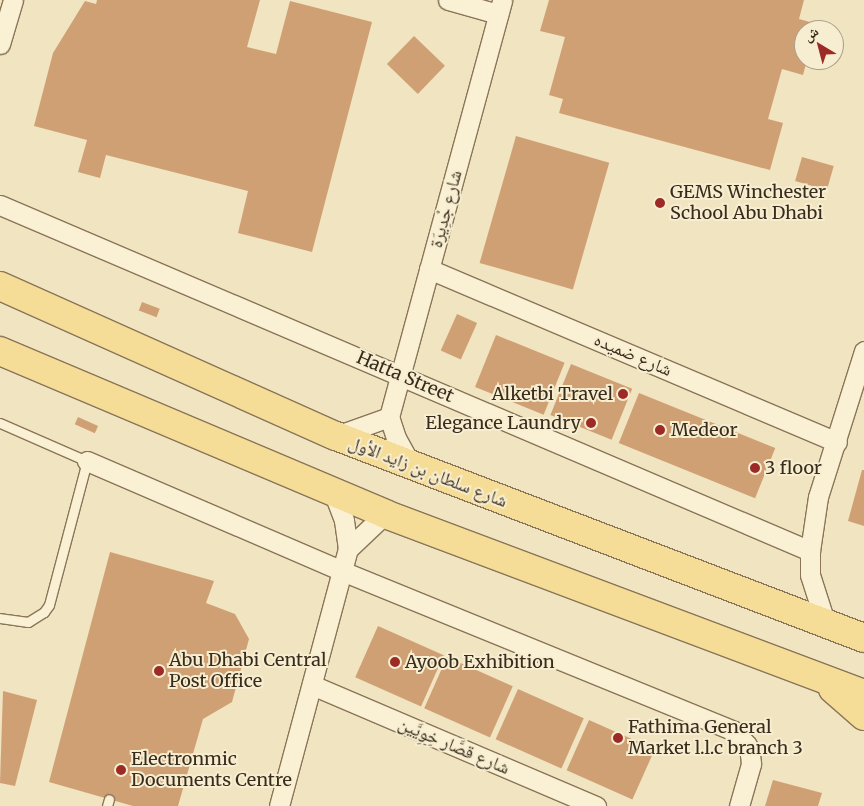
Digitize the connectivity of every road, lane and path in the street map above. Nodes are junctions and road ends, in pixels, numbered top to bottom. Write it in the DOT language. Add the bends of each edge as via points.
graph roads {
  1 [pos="13,0"];
  2 [pos="448,0"];
  3 [pos="500,7"];
  4 [pos="0,44"];
  5 [pos="0,205"];
  6 [pos="429,269"];
  7 [pos="0,286"];
  8 [pos="0,351"];
  9 [pos="864,351"];
  10 [pos="399,374"];
  11 [pos="389,417"];
  12 [pos="0,423"];
  13 [pos="336,436"];
  14 [pos="837,442"];
  15 [pos="86,460"];
  16 [pos="411,465"];
  17 [pos="333,491"];
  18 [pos="385,514"];
  19 [pos="348,549"];
  20 [pos="810,551"];
  21 [pos="342,571"];
  22 [pos="0,618"];
  23 [pos="826,625"];
  24 [pos="860,635"];
  25 [pos="824,681"];
  26 [pos="312,685"];
  27 [pos="864,694"];
  28 [pos="864,716"];
  29 [pos="279,806"];
  30 [pos="596,806"];
  31 [pos="738,806"];
  1 -- 4 [label="street"];
  2 -- 3 [label="street"];
  3 -- 6 [label="street, شارع جْدِيرَة"];
  5 -- 10 [label="street, Hatta Street"];
  6 -- 10 [label="street, شارع جْدِيرَة"];
  6 -- 14 [label="street, شارع ضميده"];
  7 -- 13 [label="main road, شارع سلطان بن زايد الأول"];
  8 -- 17 [label="main road"];
  9 -- 14 [label="street"];
  10 -- 11 [label="street, شارع جْدِيرَة"];
  10 -- 20 [label="street, Hatta Street"];
  11 -- 13 [label="street"];
  11 -- 16 [label="street"];
  12 -- 15 [label="lane"];
  13 -- 16 [label="main road, شارع سلطان بن زايد الأول"];
  14 -- 20 [label="street" via="818,497"];
  15 -- 21 [label="street"];
  15 -- 22 [label="lane" via="49,604 37,618 28,622"];
  16 -- 23 [label="main road, شارع سلطان بن زايد الأول"];
  17 -- 18 [label="main road"];
  17 -- 19 [label="street" via="344,520"];
  18 -- 19 [label="street"];
  18 -- 25 [label="main road"];
  19 -- 21 [label="street"];
  20 -- 23 [label="street" via="810,575"];
  21 -- 26 [label="street"];
  21 -- 31 [label="street" via="725,727 742,737 751,764"];
  23 -- 24 [label="main road, شارع سلطان بن زايد الأول"];
  25 -- 27 [label="main road"];
  25 -- 28 [label="main road"];
  26 -- 29 [label="street"];
  26 -- 30 [label="street, شارع قصَّار خِوِيَّين"];
}
